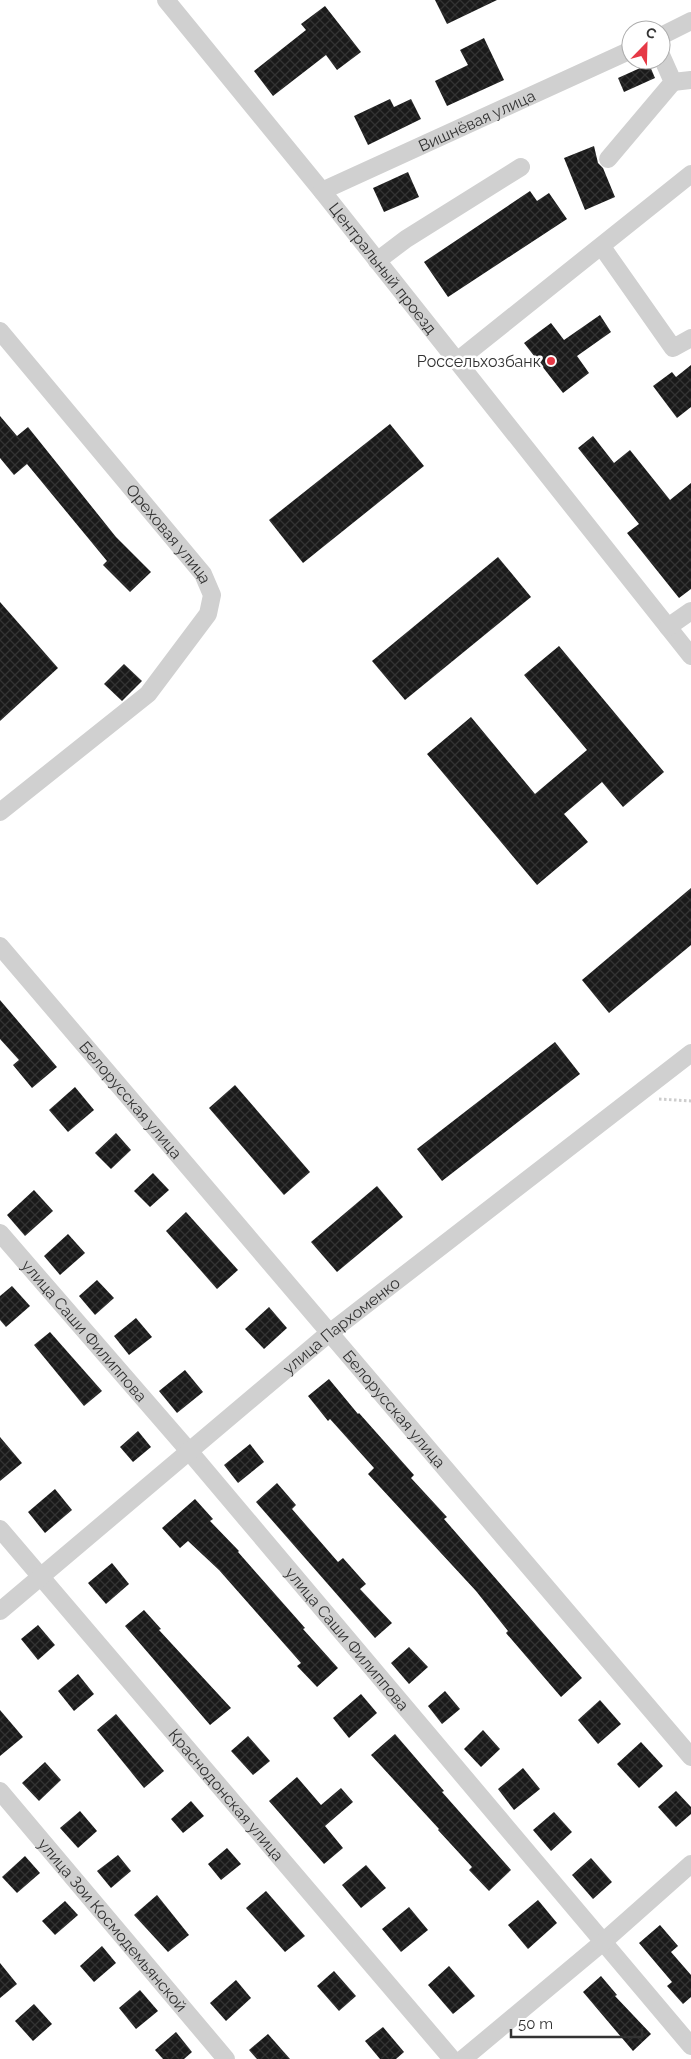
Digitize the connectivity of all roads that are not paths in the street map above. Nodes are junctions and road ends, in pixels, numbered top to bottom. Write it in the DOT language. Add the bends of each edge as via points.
graph roads {
  1 [pos="166,0"];
  2 [pos="691,21"];
  3 [pos="671,31"];
  4 [pos="621,55"];
  5 [pos="668,70"];
  6 [pos="691,80"];
  7 [pos="673,82"];
  8 [pos="608,158"];
  9 [pos="520,167"];
  10 [pos="691,174"];
  11 [pos="322,192"];
  12 [pos="602,247"];
  13 [pos="377,261"];
  14 [pos="0,331"];
  15 [pos="691,338"];
  16 [pos="457,362"];
  17 [pos="691,611"];
  18 [pos="668,627"];
  19 [pos="691,656"];
  20 [pos="0,812"];
  21 [pos="0,946"];
  22 [pos="691,1053"];
  23 [pos="0,1233"];
  24 [pos="328,1334"];
  25 [pos="189,1451"];
  26 [pos="0,1529"];
  27 [pos="41,1576"];
  28 [pos="0,1611"];
  29 [pos="691,1757"];
  30 [pos="0,1791"];
  31 [pos="691,1864"];
  32 [pos="603,1942"];
  33 [pos="691,2046"];
  34 [pos="226,2059"];
  35 [pos="452,2059"];
  36 [pos="463,2059"];
  1 -- 11 [label="street, Центральный проезд"];
  2 -- 3 [label="street"];
  4 -- 11 [label="street, Вишнёвая улица"];
  5 -- 7 [label="street"];
  6 -- 7 [label="street"];
  7 -- 8 [label="street"];
  9 -- 13 [label="street"];
  10 -- 12 [label="street"];
  11 -- 13 [label="street, Центральный проезд"];
  12 -- 15 [label="street" via="673,348"];
  12 -- 16 [label="street"];
  13 -- 16 [label="street, Центральный проезд"];
  14 -- 20 [label="street, Ореховая улица" via="203,574 212,595 208,614 148,694"];
  16 -- 18 [label="street, Центральный проезд"];
  17 -- 18 [label="street"];
  18 -- 19 [label="street, Центральный проезд"];
  21 -- 24 [label="street, Белорусская улица"];
  22 -- 24 [label="street, улица Пархоменко"];
  23 -- 25 [label="street, улица Саши Филиппова"];
  24 -- 25 [label="street, улица Пархоменко"];
  24 -- 29 [label="street, Белорусская улица"];
  25 -- 27 [label="street, улица Пархоменко"];
  25 -- 32 [label="street, улица Саши Филиппова"];
  26 -- 27 [label="street, Краснодонская улица"];
  27 -- 28 [label="street, улица Пархоменко"];
  27 -- 35 [label="street, Краснодонская улица"];
  30 -- 34 [label="street, улица Зои Космодемьянской"];
  31 -- 32 [label="street"];
  32 -- 33 [label="street, улица Саши Филиппова"];
  32 -- 36 [label="street"];
}
